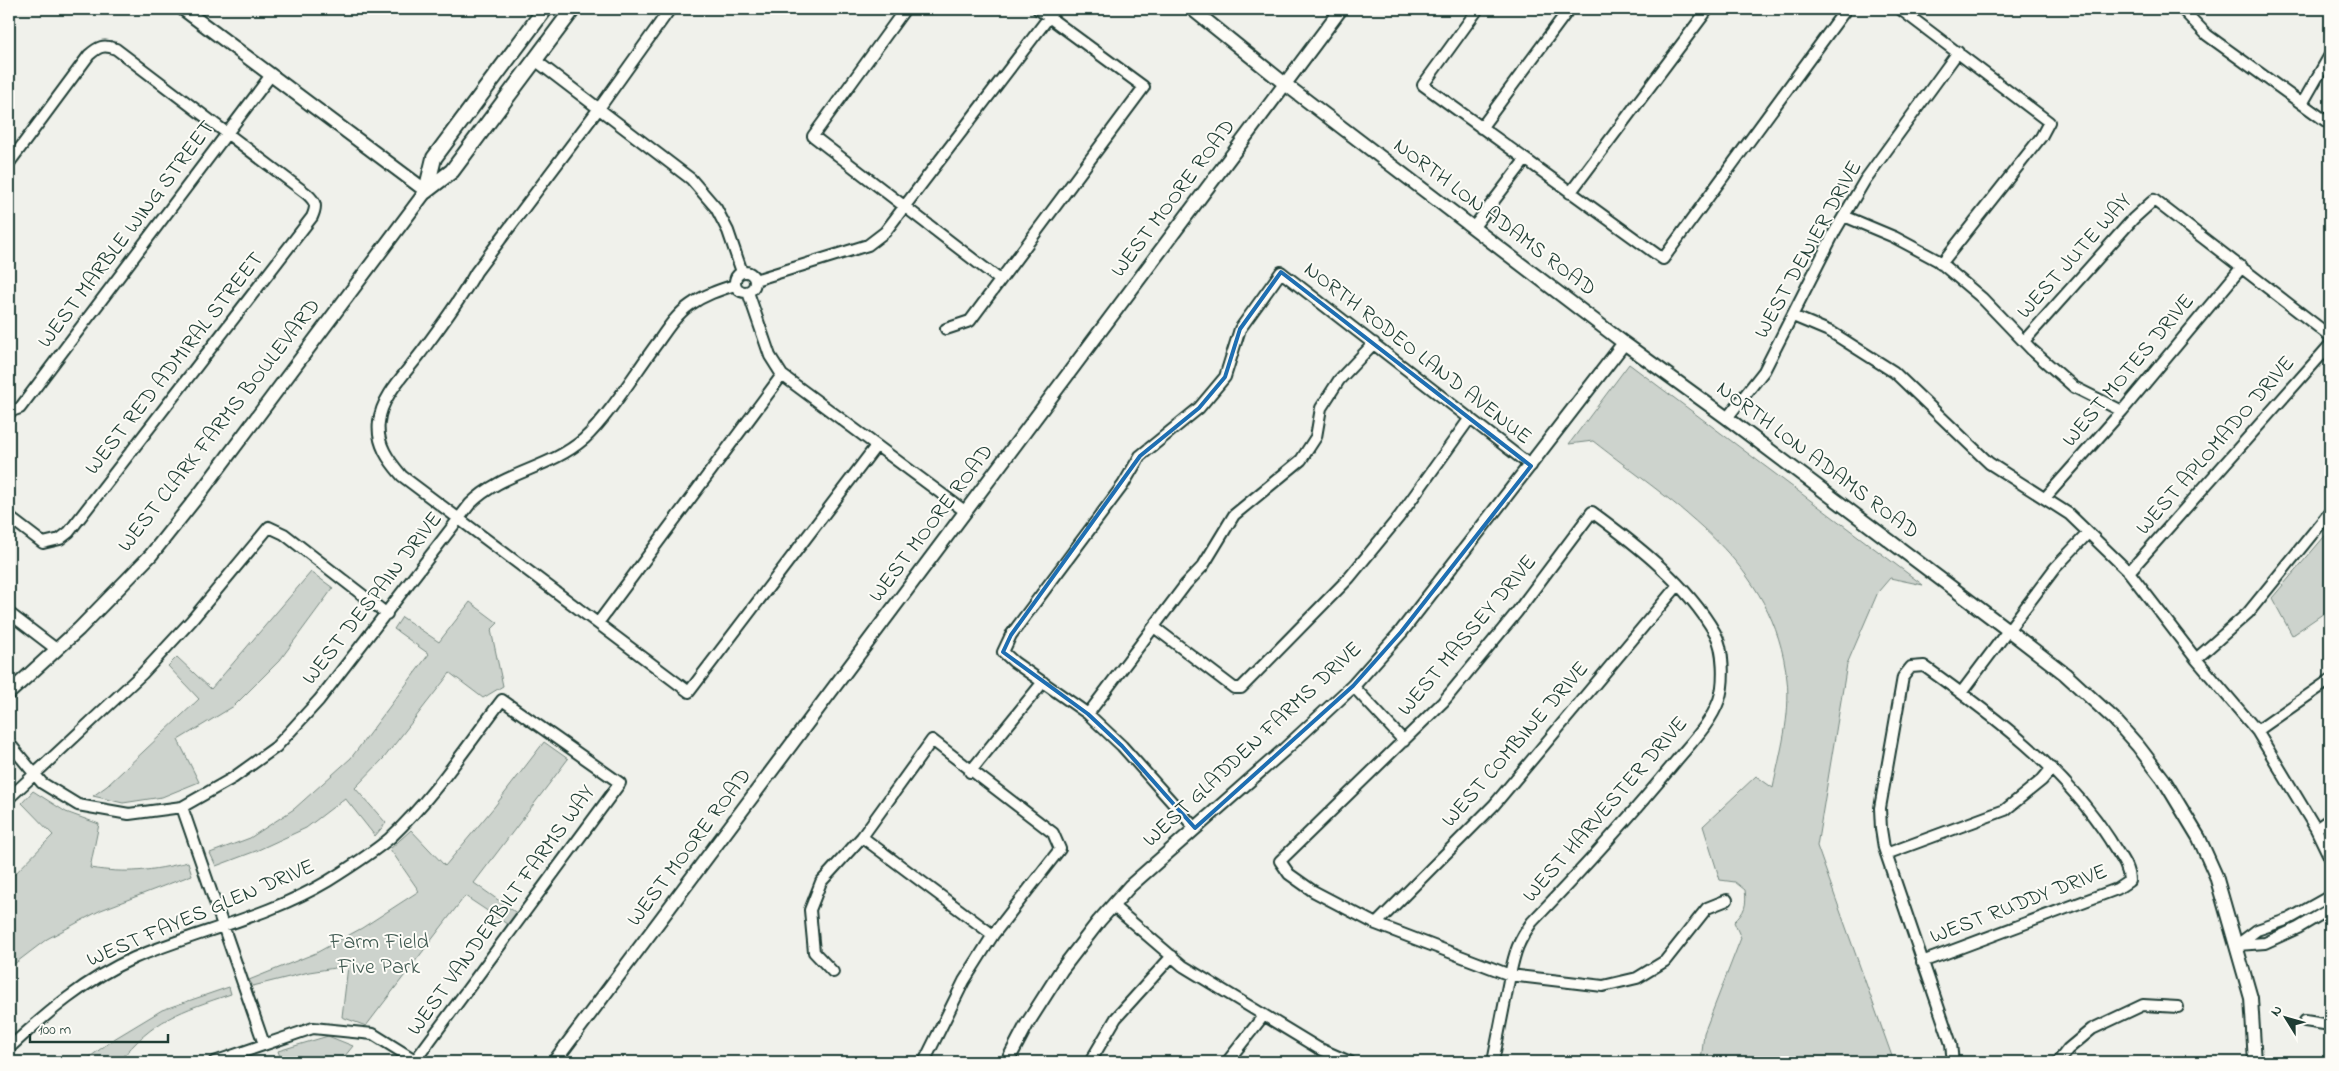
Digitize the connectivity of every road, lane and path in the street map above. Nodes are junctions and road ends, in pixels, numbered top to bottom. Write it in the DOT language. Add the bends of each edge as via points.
graph roads {
  1 [pos="183,9"];
  2 [pos="545,9"];
  3 [pos="572,9"];
  4 [pos="670,9"];
  5 [pos="905,9"];
  6 [pos="1038,9"];
  7 [pos="1192,9"];
  8 [pos="1341,9"];
  9 [pos="1478,9"];
  10 [pos="1569,9"];
  11 [pos="1708,9"];
  12 [pos="1846,9"];
  13 [pos="1900,9"];
  14 [pos="2182,9"];
  15 [pos="1052,12"];
  16 [pos="1958,52"];
  17 [pos="2330,55"];
  18 [pos="536,60"];
  19 [pos="271,75"];
  20 [pos="1285,84"];
  21 [pos="2302,104"];
  22 [pos="600,107"];
  23 [pos="2330,124"];
  24 [pos="1481,128"];
  25 [pos="226,134"];
  26 [pos="1524,160"];
  27 [pos="9,163"];
  28 [pos="426,191"];
  29 [pos="1570,193"];
  30 [pos="905,207"];
  31 [pos="1844,216"];
  32 [pos="1473,228"];
  33 [pos="1942,264"];
  34 [pos="2242,267"];
  35 [pos="742,272"];
  36 [pos="755,280"];
  37 [pos="1000,280"];
  38 [pos="735,285"];
  39 [pos="748,292"];
  40 [pos="1793,316"];
  41 [pos="946,329"];
  42 [pos="2330,336"];
  43 [pos="2024,341"];
  44 [pos="1374,343"];
  45 [pos="1624,343"];
  46 [pos="2330,345"];
  47 [pos="782,375"];
  48 [pos="2122,411"];
  49 [pos="9,412"];
  50 [pos="1470,418"];
  51 [pos="1728,418"];
  52 [pos="876,446"];
  53 [pos="1531,466"];
  54 [pos="2045,498"];
  55 [pos="966,512"];
  56 [pos="1592,512"];
  57 [pos="2330,512"];
  58 [pos="9,517"];
  59 [pos="459,518"];
  60 [pos="2088,533"];
  61 [pos="2129,572"];
  62 [pos="1678,585"];
  63 [pos="9,613"];
  64 [pos="387,614"];
  65 [pos="598,622"];
  66 [pos="1154,627"];
  67 [pos="2008,630"];
  68 [pos="56,649"];
  69 [pos="2196,659"];
  70 [pos="2330,680"];
  71 [pos="1043,682"];
  72 [pos="1353,686"];
  73 [pos="1961,692"];
  74 [pos="9,693"];
  75 [pos="502,700"];
  76 [pos="1088,714"];
  77 [pos="2257,731"];
  78 [pos="1404,741"];
  79 [pos="9,744"];
  80 [pos="2052,768"];
  81 [pos="970,772"];
  82 [pos="34,773"];
  83 [pos="9,798"];
  84 [pos="182,807"];
  85 [pos="2330,819"];
  86 [pos="1195,828"];
  87 [pos="2316,829"];
  88 [pos="862,837"];
  89 [pos="1886,854"];
  90 [pos="2330,858"];
  91 [pos="2330,896"];
  92 [pos="1727,900"];
  93 [pos="1113,906"];
  94 [pos="2330,908"];
  95 [pos="1376,924"];
  96 [pos="223,926"];
  97 [pos="993,935"];
  98 [pos="2237,945"];
  99 [pos="1172,956"];
  100 [pos="1922,962"];
  101 [pos="833,972"];
  102 [pos="1510,974"];
  103 [pos="2178,1007"];
  104 [pos="1264,1015"];
  105 [pos="2305,1021"];
  106 [pos="2330,1025"];
  107 [pos="264,1044"];
  108 [pos="9,1048"];
  109 [pos="214,1062"];
  110 [pos="416,1062"];
  111 [pos="554,1062"];
  112 [pos="924,1062"];
  113 [pos="1007,1062"];
  114 [pos="1090,1062"];
  115 [pos="1227,1062"];
  116 [pos="1350,1062"];
  117 [pos="1493,1062"];
  118 [pos="1953,1062"];
  119 [pos="2058,1062"];
  120 [pos="2255,1062"];
  1 -- 19 [label="street"];
  2 -- 28 [label="main road, WEST CLARK FARMS BOULEVARD" via="434,158"];
  3 -- 18 [label="main road, WEST CLARK FARMS BOULEVARD"];
  4 -- 22 [label="street"];
  5 -- 30 [label="street" via="813,136"];
  6 -- 15 [label="street"];
  7 -- 20 [label="street, NORTH LON ADAMS ROAD"];
  8 -- 20 [label="street, WEST MOORE ROAD"];
  9 -- 24 [label="street" via="1423,85"];
  10 -- 24 [label="street"];
  11 -- 29 [label="street"];
  12 -- 29 [label="street" via="1663,259"];
  13 -- 16 [label="street"];
  14 -- 21 [label="street" via="2207,35"];
  15 -- 30 [label="street"];
  15 -- 37 [label="street" via="1144,87"];
  16 -- 31 [label="street, WEST DENIER DRIVE"];
  16 -- 33 [label="street" via="2049,122 2041,137"];
  17 -- 21 [label="street"];
  18 -- 22 [label="street"];
  18 -- 28 [label="main road, WEST CLARK FARMS BOULEVARD" via="452,171"];
  19 -- 25 [label="street, WEST MARBLE WING STREET"];
  19 -- 28 [label="street"];
  20 -- 32 [label="street, NORTH LON ADAMS ROAD"];
  20 -- 55 [label="street, WEST MOORE ROAD"];
  21 -- 23 [label="street"];
  22 -- 35 [label="street" via="691,178 716,208"];
  22 -- 59 [label="street" via="476,272 385,401 379,422 380,441 387,459 402,476"];
  24 -- 26 [label="street"];
  25 -- 27 [label="street" via="116,49 98,47"];
  25 -- 49 [label="street, WEST MARBLE WING STREET" via="20,408"];
  25 -- 58 [label="street, WEST RED ADMIRAL STREET" via="314,200 316,208 312,217 69,532 43,543"];
  26 -- 29 [label="street"];
  26 -- 32 [label="street"];
  28 -- 68 [label="street, WEST CLARK FARMS BOULEVARD" via="151,555"];
  30 -- 36 [label="street" via="885,232 868,245"];
  30 -- 37 [label="street"];
  31 -- 33 [label="street" via="1894,237"];
  31 -- 40 [label="street, WEST DENIER DRIVE"];
  32 -- 45 [label="street, NORTH LON ADAMS ROAD"];
  33 -- 43 [label="street" via="1982,298"];
  34 -- 42 [label="street"];
  34 -- 43 [label="street, WEST JUTE WAY" via="2154,200 2133,219"];
  34 -- 48 [label="street, WEST MOTES DRIVE"];
  35 -- 36 [label="street" via="752,274"];
  35 -- 38 [label="street" via="736,276"];
  36 -- 39 [label="street"];
  37 -- 41 [label="street" via="970,321"];
  38 -- 39 [label="street" via="740,291"];
  38 -- 59 [label="street, WEST DESPAIN DRIVE" via="708,294 689,306 586,437 564,454 484,491"];
  39 -- 47 [label="street" via="770,356"];
  40 -- 51 [label="street, WEST DENIER DRIVE" via="1764,371"];
  40 -- 54 [label="street" via="1831,332 1894,372 1989,463"];
  43 -- 48 [label="street" via="2074,388"];
  44 -- 50 [label="street, NORTH RODEO LAND AVENUE"];
  44 -- 66 [label="street" via="1339,380 1321,408 1316,437 1301,460 1234,515 1203,566"];
  44 -- 71 [label="street, NORTH RODEO LAND AVENUE" via="1281,272 1240,329 1225,377 1199,408 1140,456 1123,485 1011,635 1004,652"];
  45 -- 51 [label="street, NORTH LON ADAMS ROAD"];
  45 -- 53 [label="street, WEST GLADDEN FARMS DRIVE"];
  46 -- 61 [label="street, WEST APLOMADO DRIVE"];
  47 -- 52 [label="street"];
  47 -- 65 [label="street"];
  48 -- 54 [label="street, WEST MOTES DRIVE"];
  50 -- 53 [label="street, NORTH RODEO LAND AVENUE"];
  50 -- 66 [label="street" via="1399,517 1349,578 1241,688 1234,688"];
  51 -- 67 [label="street, NORTH LON ADAMS ROAD"];
  52 -- 55 [label="street"];
  52 -- 65 [label="street" via="689,692"];
  53 -- 72 [label="street, WEST GLADDEN FARMS DRIVE" via="1401,632"];
  54 -- 60 [label="street" via="2069,514"];
  55 -- 111 [label="street, WEST MOORE ROAD"];
  56 -- 62 [label="street, WEST HARVESTER DRIVE" via="1637,546"];
  56 -- 78 [label="street, WEST MASSEY DRIVE" via="1517,612 1443,702"];
  57 -- 69 [label="street" via="2248,613"];
  59 -- 64 [label="street, WEST DESPAIN DRIVE"];
  59 -- 65 [label="street"];
  60 -- 61 [label="street"];
  60 -- 67 [label="street" via="2055,568"];
  61 -- 69 [label="street"];
  62 -- 95 [label="street, WEST COMBINE DRIVE" via="1494,805"];
  62 -- 102 [label="street, WEST HARVESTER DRIVE" via="1716,634 1724,681 1719,701 1705,725 1637,808 1532,922 1518,942"];
  63 -- 68 [label="street"];
  64 -- 82 [label="street" via="284,534 269,527 197,615 142,674"];
  64 -- 84 [label="street, WEST DESPAIN DRIVE" via="319,700 276,747 233,778"];
  66 -- 76 [label="street"];
  67 -- 73 [label="street"];
  67 -- 98 [label="street, NORTH LON ADAMS ROAD" via="2090,696 2138,746 2164,780 2213,868"];
  68 -- 74 [label="street, WEST CLARK FARMS BOULEVARD"];
  69 -- 77 [label="street"];
  70 -- 77 [label="street"];
  71 -- 76 [label="street"];
  71 -- 81 [label="street"];
  72 -- 78 [label="street"];
  72 -- 86 [label="street, WEST GLADDEN FARMS DRIVE"];
  73 -- 80 [label="street" via="2026,743"];
  73 -- 89 [label="street" via="1924,666 1911,667 1903,677 1880,808"];
  75 -- 96 [label="street, WEST FAYES GLEN DRIVE" via="432,792 389,838 327,881"];
  75 -- 110 [label="street, WEST VANDERBILT FARMS WAY" via="620,783"];
  76 -- 86 [label="street" via="1122,746"];
  77 -- 87 [label="street"];
  78 -- 95 [label="street, WEST MASSEY DRIVE" via="1280,861 1289,874 1313,891"];
  79 -- 82 [label="street, WEST DESPAIN DRIVE"];
  80 -- 89 [label="street" via="2005,810"];
  80 -- 100 [label="street, WEST RUDDY DRIVE" via="2096,819 2129,870 2128,881 2117,889"];
  81 -- 88 [label="street" via="932,740"];
  81 -- 97 [label="street" via="1053,833 1060,849"];
  82 -- 83 [label="street"];
  82 -- 84 [label="street, WEST DESPAIN DRIVE" via="42,783 78,805 128,814"];
  84 -- 96 [label="street"];
  85 -- 87 [label="street"];
  86 -- 93 [label="street, WEST GLADDEN FARMS DRIVE" via="1130,886"];
  87 -- 90 [label="street"];
  88 -- 97 [label="street"];
  88 -- 101 [label="street" via="821,882 810,910 814,952"];
  89 -- 100 [label="street"];
  91 -- 98 [label="street" via="2289,919 2257,930"];
  92 -- 102 [label="street" via="1707,908 1664,962 1637,978 1603,986"];
  93 -- 99 [label="street"];
  93 -- 113 [label="street, WEST GLADDEN FARMS DRIVE" via="1062,969"];
  94 -- 98 [label="street" via="2265,943"];
  95 -- 102 [label="street"];
  96 -- 107 [label="street"];
  96 -- 108 [label="street, WEST FAYES GLEN DRIVE" via="134,958 87,983"];
  97 -- 112 [label="street" via="964,981"];
  98 -- 120 [label="street, NORTH LON ADAMS ROAD" via="2251,998"];
  99 -- 104 [label="street"];
  99 -- 114 [label="street" via="1116,1018"];
  100 -- 118 [label="street" via="1951,1044"];
  102 -- 117 [label="street, WEST HARVESTER DRIVE"];
  103 -- 119 [label="street" via="2143,1006 2092,1029 2068,1048"];
  104 -- 115 [label="street"];
  104 -- 116 [label="street" via="1318,1048"];
  105 -- 106 [label="street"];
  107 -- 109 [label="street"];
  107 -- 110 [label="street" via="313,1028 373,1034"];
}
